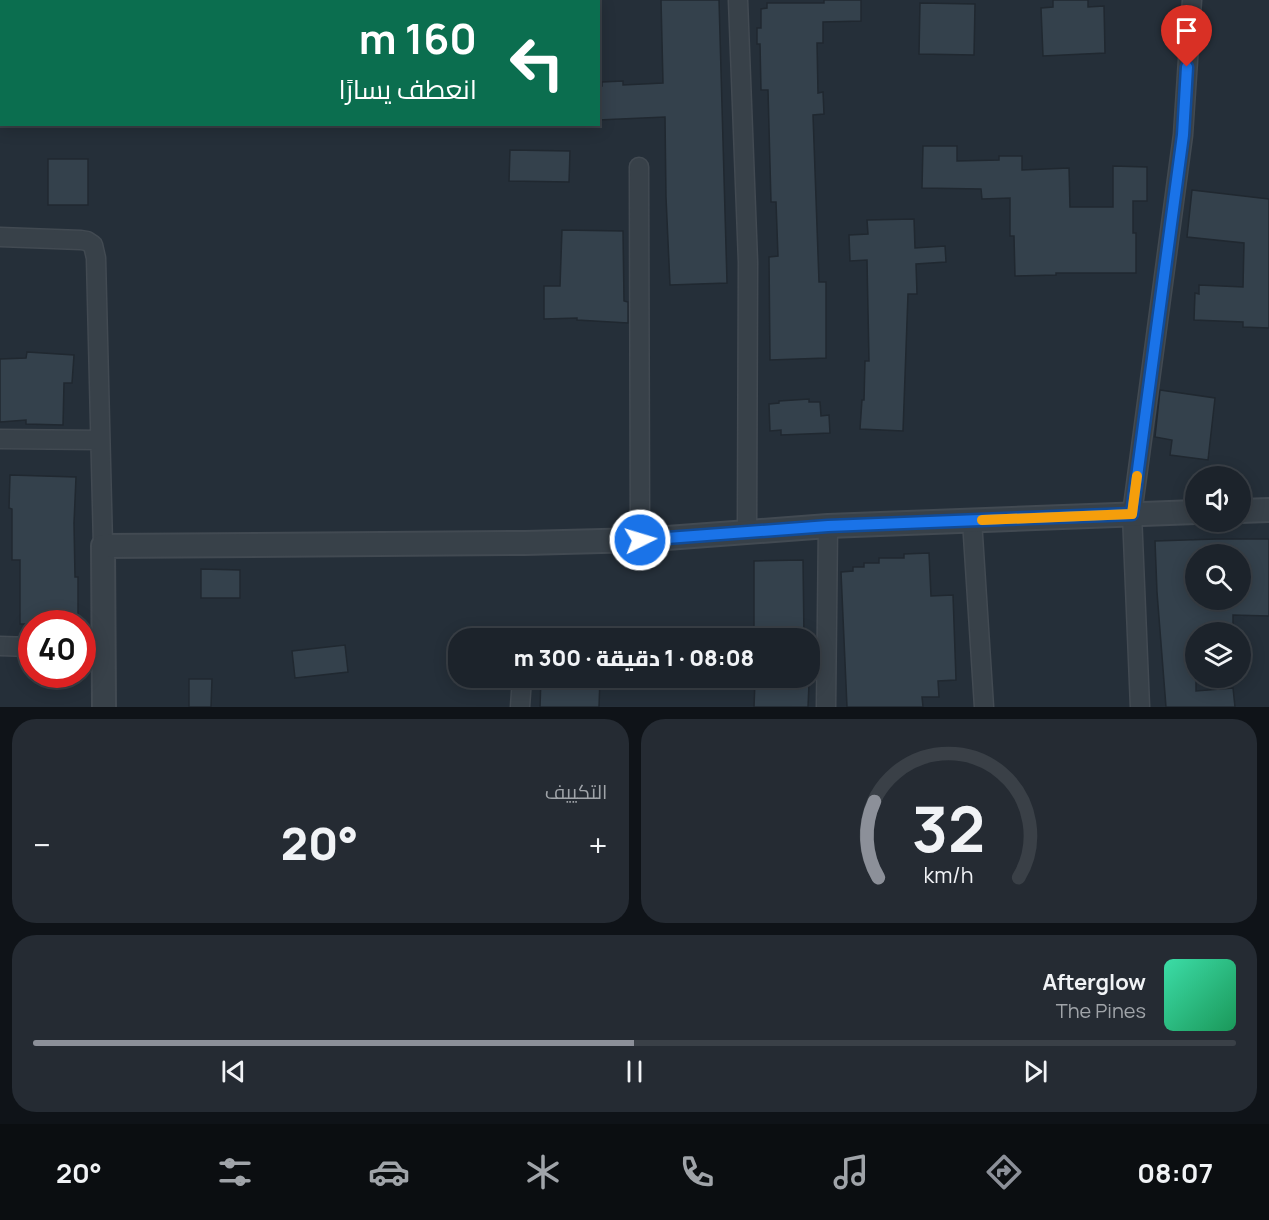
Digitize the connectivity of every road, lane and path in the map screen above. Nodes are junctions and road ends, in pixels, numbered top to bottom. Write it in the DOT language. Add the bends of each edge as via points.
graph roads {
  1 [pos="738,0"];
  2 [pos="1192,0"];
  3 [pos="639,167"];
  4 [pos="0,237"];
  5 [pos="0,439"];
  6 [pos="100,440"];
  7 [pos="1269,510"];
  8 [pos="1251,511"];
  9 [pos="1185,512"];
  10 [pos="1132,514"];
  11 [pos="972,520"];
  12 [pos="828,526"];
  13 [pos="747,531"];
  14 [pos="640,540"];
  15 [pos="103,546"];
  16 [pos="96,617"];
  17 [pos="0,646"];
  18 [pos="18,647"];
  19 [pos="96,664"];
  20 [pos="521,688"];
  21 [pos="104,707"];
  22 [pos="520,707"];
  23 [pos="826,707"];
  24 [pos="984,707"];
  25 [pos="1140,707"];
  1 -- 13 [label="street" via="748,262"];
  2 -- 10 [label="street" via="1183,135"];
  3 -- 14 [label="street"];
  4 -- 6 [label="street" via="81,240 93,245"];
  5 -- 6 [label="street"];
  6 -- 15 [label="street"];
  7 -- 8 [label="street"];
  9 -- 10 [label="street"];
  10 -- 11 [label="street"];
  10 -- 25 [label="street"];
  11 -- 12 [label="street"];
  11 -- 24 [label="street"];
  12 -- 13 [label="street"];
  12 -- 23 [label="street"];
  13 -- 14 [label="street"];
  14 -- 15 [label="street"];
  15 -- 16 [label="street"];
  17 -- 18 [label="street"];
  19 -- 21 [label="street"];
  20 -- 22 [label="street"];
}
